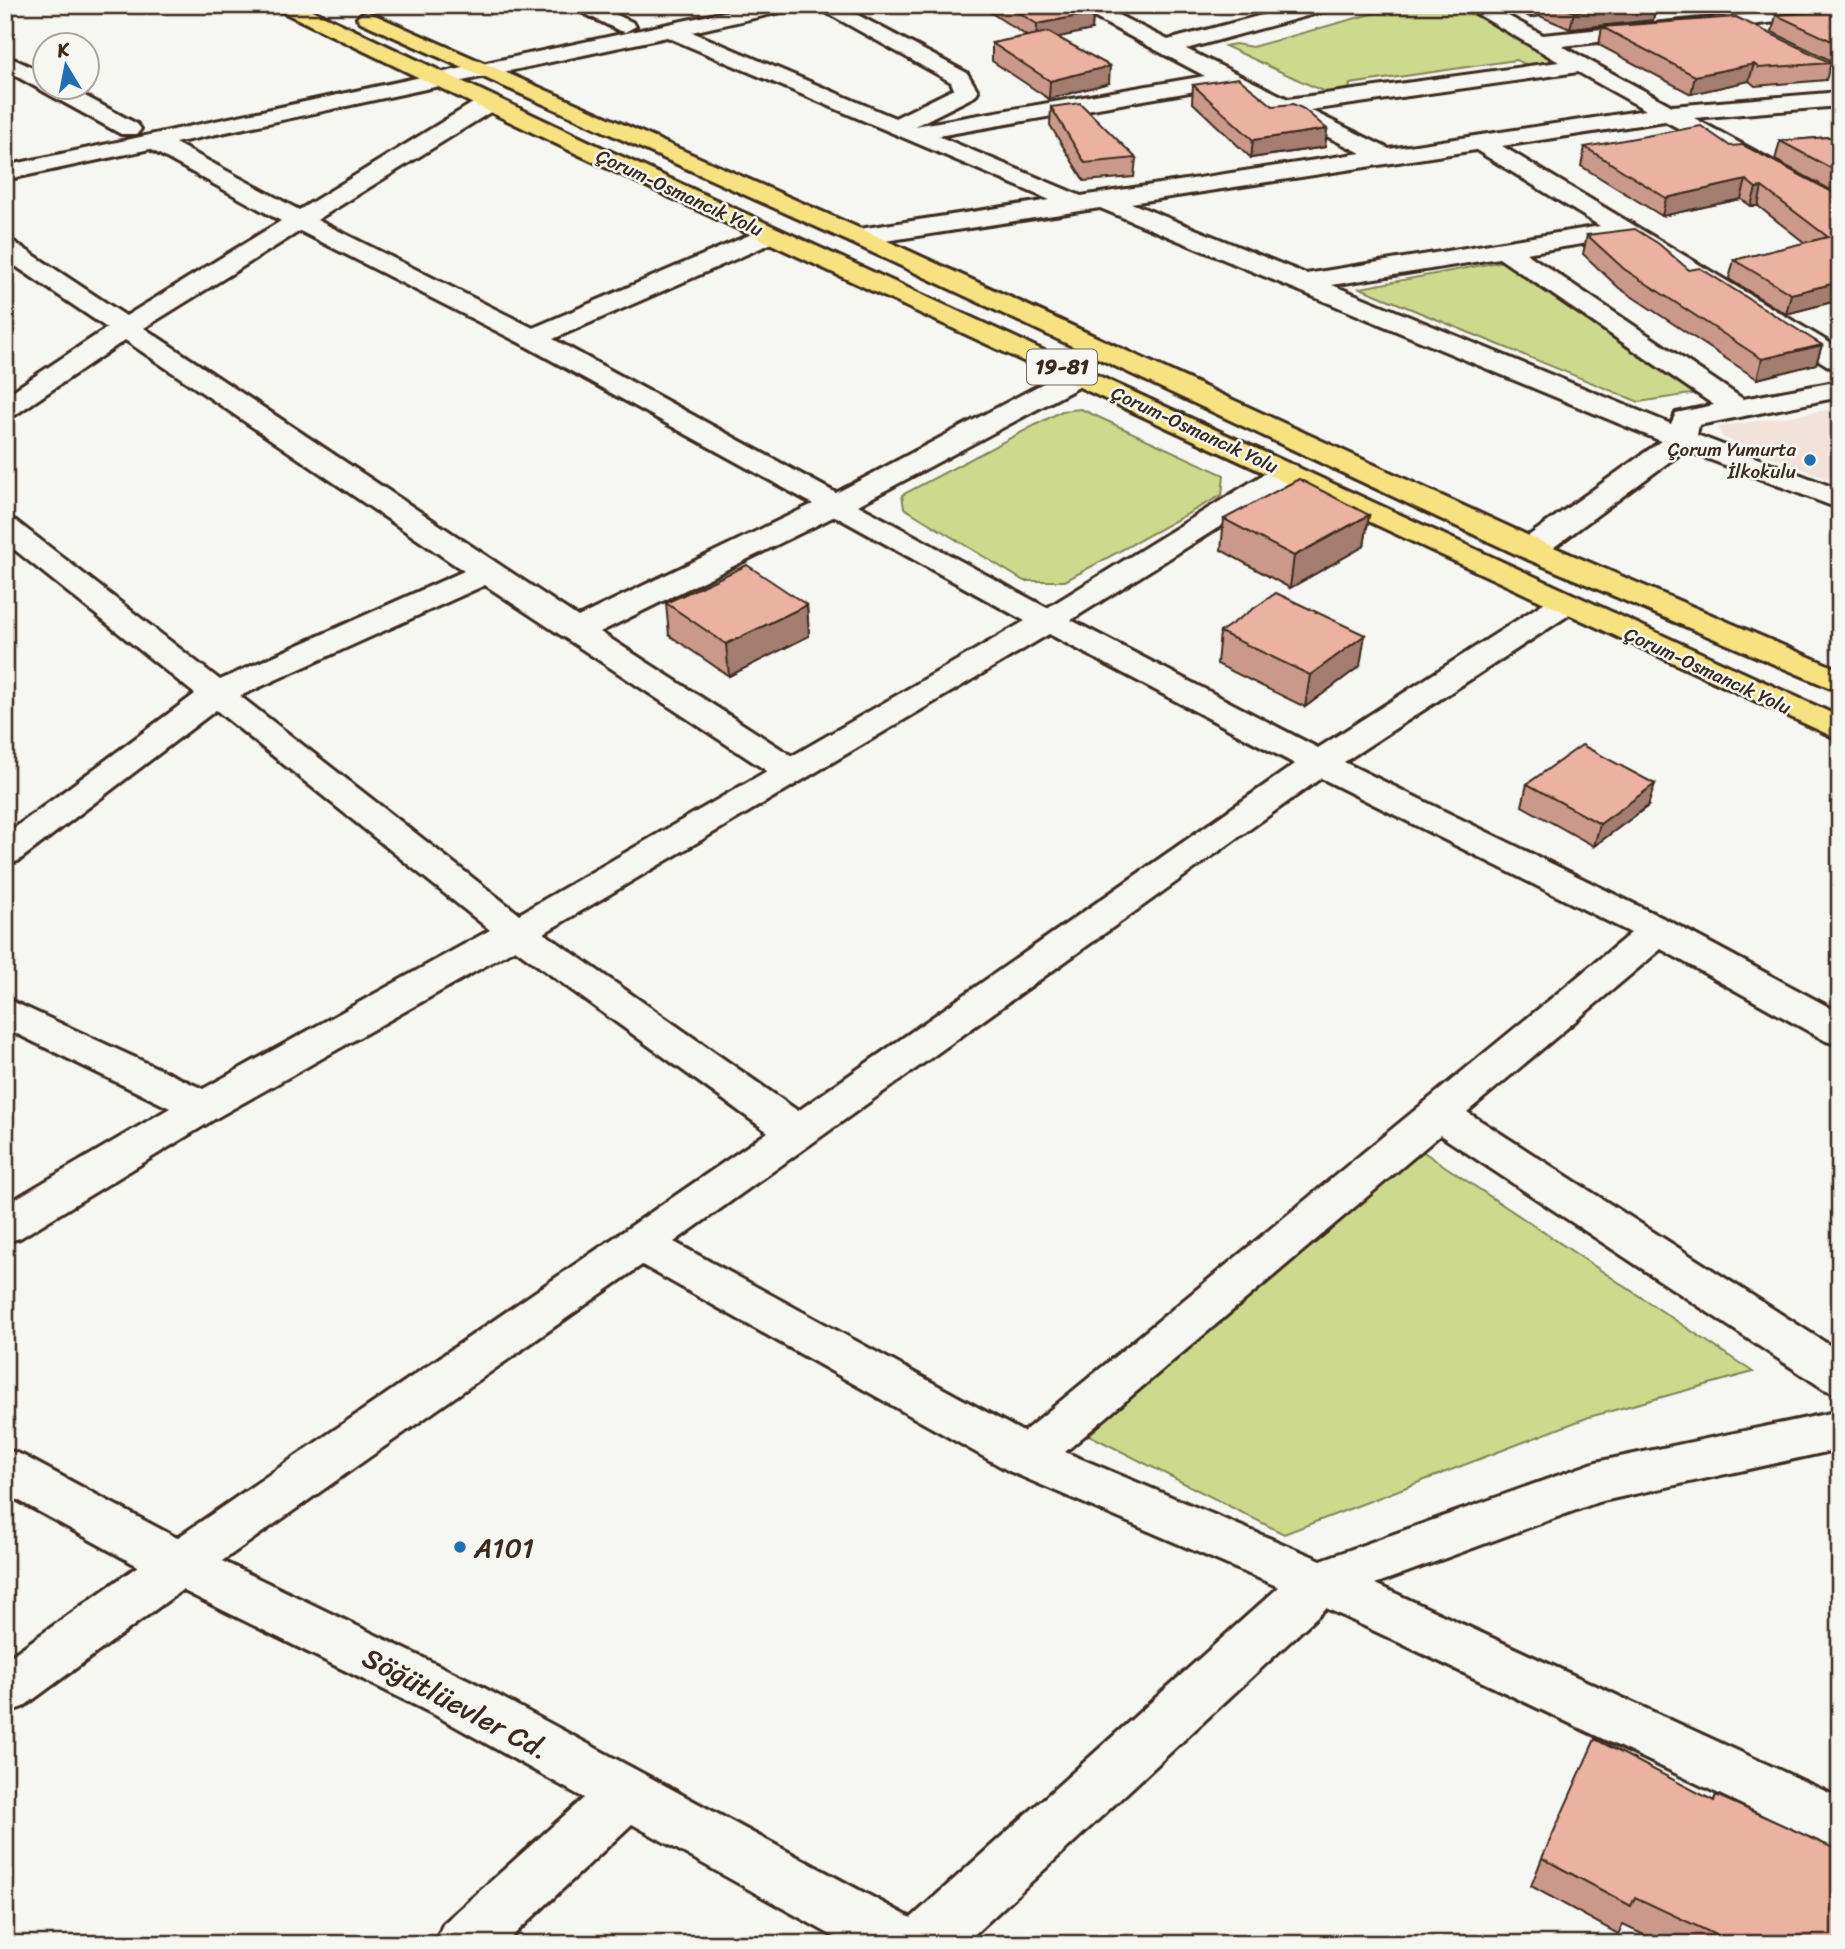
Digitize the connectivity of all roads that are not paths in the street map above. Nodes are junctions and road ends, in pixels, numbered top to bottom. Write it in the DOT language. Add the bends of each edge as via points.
graph roads {
  1 [pos="284,5"];
  2 [pos="338,5"];
  3 [pos="577,5"];
  4 [pos="727,5"];
  5 [pos="787,5"];
  6 [pos="823,5"];
  7 [pos="1081,5"];
  8 [pos="1472,5"];
  9 [pos="1697,5"];
  10 [pos="1310,7"];
  11 [pos="1840,9"];
  12 [pos="1726,20"];
  13 [pos="625,26"];
  14 [pos="669,30"];
  15 [pos="1760,37"];
  16 [pos="1539,42"];
  17 [pos="1164,48"];
  18 [pos="5,61"];
  19 [pos="473,65"];
  20 [pos="1582,65"];
  21 [pos="425,74"];
  22 [pos="32,75"];
  23 [pos="1224,79"];
  24 [pos="1840,99"];
  25 [pos="80,102"];
  26 [pos="489,103"];
  27 [pos="1283,107"];
  28 [pos="1672,113"];
  29 [pos="906,129"];
  30 [pos="140,135"];
  31 [pos="1478,141"];
  32 [pos="5,155"];
  33 [pos="1384,156"];
  34 [pos="5,173"];
  35 [pos="1090,201"];
  36 [pos="1840,208"];
  37 [pos="300,221"];
  38 [pos="1626,229"];
  39 [pos="770,235"];
  40 [pos="859,237"];
  41 [pos="5,248"];
  42 [pos="1503,249"];
  43 [pos="1306,282"];
  44 [pos="124,329"];
  45 [pos="532,338"];
  46 [pos="1840,361"];
  47 [pos="1080,375"];
  48 [pos="1840,389"];
  49 [pos="1736,407"];
  50 [pos="5,409"];
  51 [pos="1682,439"];
  52 [pos="1287,472"];
  53 [pos="1840,500"];
  54 [pos="837,504"];
  55 [pos="5,527"];
  56 [pos="1531,549"];
  57 [pos="487,572"];
  58 [pos="1564,604"];
  59 [pos="1048,621"];
  60 [pos="578,630"];
  61 [pos="1840,682"];
  62 [pos="216,694"];
  63 [pos="1840,730"];
  64 [pos="1319,763"];
  65 [pos="791,771"];
  66 [pos="5,853"];
  67 [pos="1658,931"];
  68 [pos="517,932"];
  69 [pos="5,1012"];
  70 [pos="1832,1014"];
  71 [pos="204,1107"];
  72 [pos="1437,1113"];
  73 [pos="798,1132"];
  74 [pos="5,1226"];
  75 [pos="640,1244"];
  76 [pos="1840,1376"];
  77 [pos="1840,1430"];
  78 [pos="1026,1458"];
  79 [pos="5,1468"];
  80 [pos="179,1564"];
  81 [pos="1320,1583"];
  82 [pos="5,1690"];
  83 [pos="627,1794"];
  84 [pos="1840,1825"];
  85 [pos="463,1944"];
  86 [pos="903,1944"];
  87 [pos="923,1944"];
  1 -- 21 [label="highway, Çorum-Osmancık Yolu / 19-81"];
  2 -- 19 [label="highway, Çorum-Osmancık Yolu / 19-81"];
  3 -- 13 [label="street"];
  4 -- 13 [label="street"];
  5 -- 14 [label="street"];
  6 -- 29 [label="street" via="959,78 967,91"];
  7 -- 17 [label="street"];
  8 -- 16 [label="street"];
  9 -- 12 [label="street"];
  10 -- 17 [label="street"];
  11 -- 12 [label="street"];
  12 -- 15 [label="street"];
  12 -- 16 [label="street"];
  13 -- 19 [label="street"];
  14 -- 19 [label="street"];
  14 -- 29 [label="street"];
  16 -- 20 [label="street"];
  17 -- 23 [label="street"];
  18 -- 22 [label="street"];
  19 -- 21 [label="street"];
  19 -- 40 [label="highway, Çorum-Osmancık Yolu / 19-81"];
  20 -- 27 [label="street"];
  20 -- 28 [label="street"];
  21 -- 26 [label="highway, Çorum-Osmancık Yolu / 19-81"];
  21 -- 30 [label="street"];
  23 -- 27 [label="street"];
  23 -- 29 [label="street"];
  24 -- 28 [label="street"];
  25 -- 30 [label="street"];
  26 -- 37 [label="street"];
  26 -- 39 [label="highway, Çorum-Osmancık Yolu / 19-81"];
  27 -- 33 [label="street"];
  28 -- 31 [label="street"];
  28 -- 36 [label="street"];
  29 -- 35 [label="street"];
  30 -- 32 [label="street"];
  30 -- 34 [label="street"];
  30 -- 37 [label="street"];
  31 -- 33 [label="street"];
  31 -- 38 [label="street"];
  33 -- 35 [label="street"];
  35 -- 40 [label="street"];
  35 -- 43 [label="street"];
  37 -- 44 [label="street"];
  37 -- 45 [label="street"];
  38 -- 42 [label="street"];
  38 -- 46 [label="street"];
  39 -- 45 [label="street"];
  39 -- 47 [label="highway, Çorum-Osmancık Yolu / 19-81"];
  40 -- 56 [label="highway, Çorum-Osmancık Yolu / 19-81"];
  41 -- 44 [label="street"];
  42 -- 43 [label="street"];
  42 -- 49 [label="street"];
  43 -- 51 [label="street"];
  44 -- 50 [label="street"];
  44 -- 57 [label="street"];
  45 -- 54 [label="street"];
  47 -- 52 [label="highway, Çorum-Osmancık Yolu / 19-81"];
  47 -- 54 [label="street"];
  48 -- 49 [label="street"];
  49 -- 51 [label="street" via="1686,419"];
  51 -- 53 [label="street"];
  51 -- 56 [label="street"];
  52 -- 58 [label="highway, Çorum-Osmancık Yolu / 19-81"];
  52 -- 59 [label="street"];
  54 -- 59 [label="street"];
  54 -- 60 [label="street"];
  55 -- 62 [label="street"];
  56 -- 61 [label="highway, Çorum-Osmancık Yolu / 19-81"];
  57 -- 60 [label="street"];
  57 -- 62 [label="street"];
  58 -- 63 [label="highway, Çorum-Osmancık Yolu / 19-81"];
  58 -- 64 [label="street"];
  59 -- 64 [label="street"];
  59 -- 65 [label="street"];
  60 -- 65 [label="street"];
  62 -- 66 [label="street"];
  62 -- 68 [label="street"];
  64 -- 67 [label="street"];
  64 -- 73 [label="street"];
  65 -- 68 [label="street"];
  67 -- 70 [label="street"];
  67 -- 72 [label="street"];
  68 -- 71 [label="street"];
  68 -- 73 [label="street"];
  69 -- 71 [label="street"];
  71 -- 74 [label="street"];
  72 -- 76 [label="street"];
  72 -- 78 [label="street"];
  73 -- 75 [label="street"];
  75 -- 78 [label="street"];
  75 -- 80 [label="street"];
  77 -- 81 [label="street" via="1596,1482"];
  78 -- 81 [label="street"];
  79 -- 80 [label="street, Söğütlüevler Cd."];
  80 -- 82 [label="street"];
  80 -- 83 [label="street, Söğütlüevler Cd." via="453,1698"];
  81 -- 84 [label="street"];
  81 -- 87 [label="street"];
  83 -- 85 [label="street"];
  83 -- 86 [label="street, Söğütlüevler Cd."];
}
